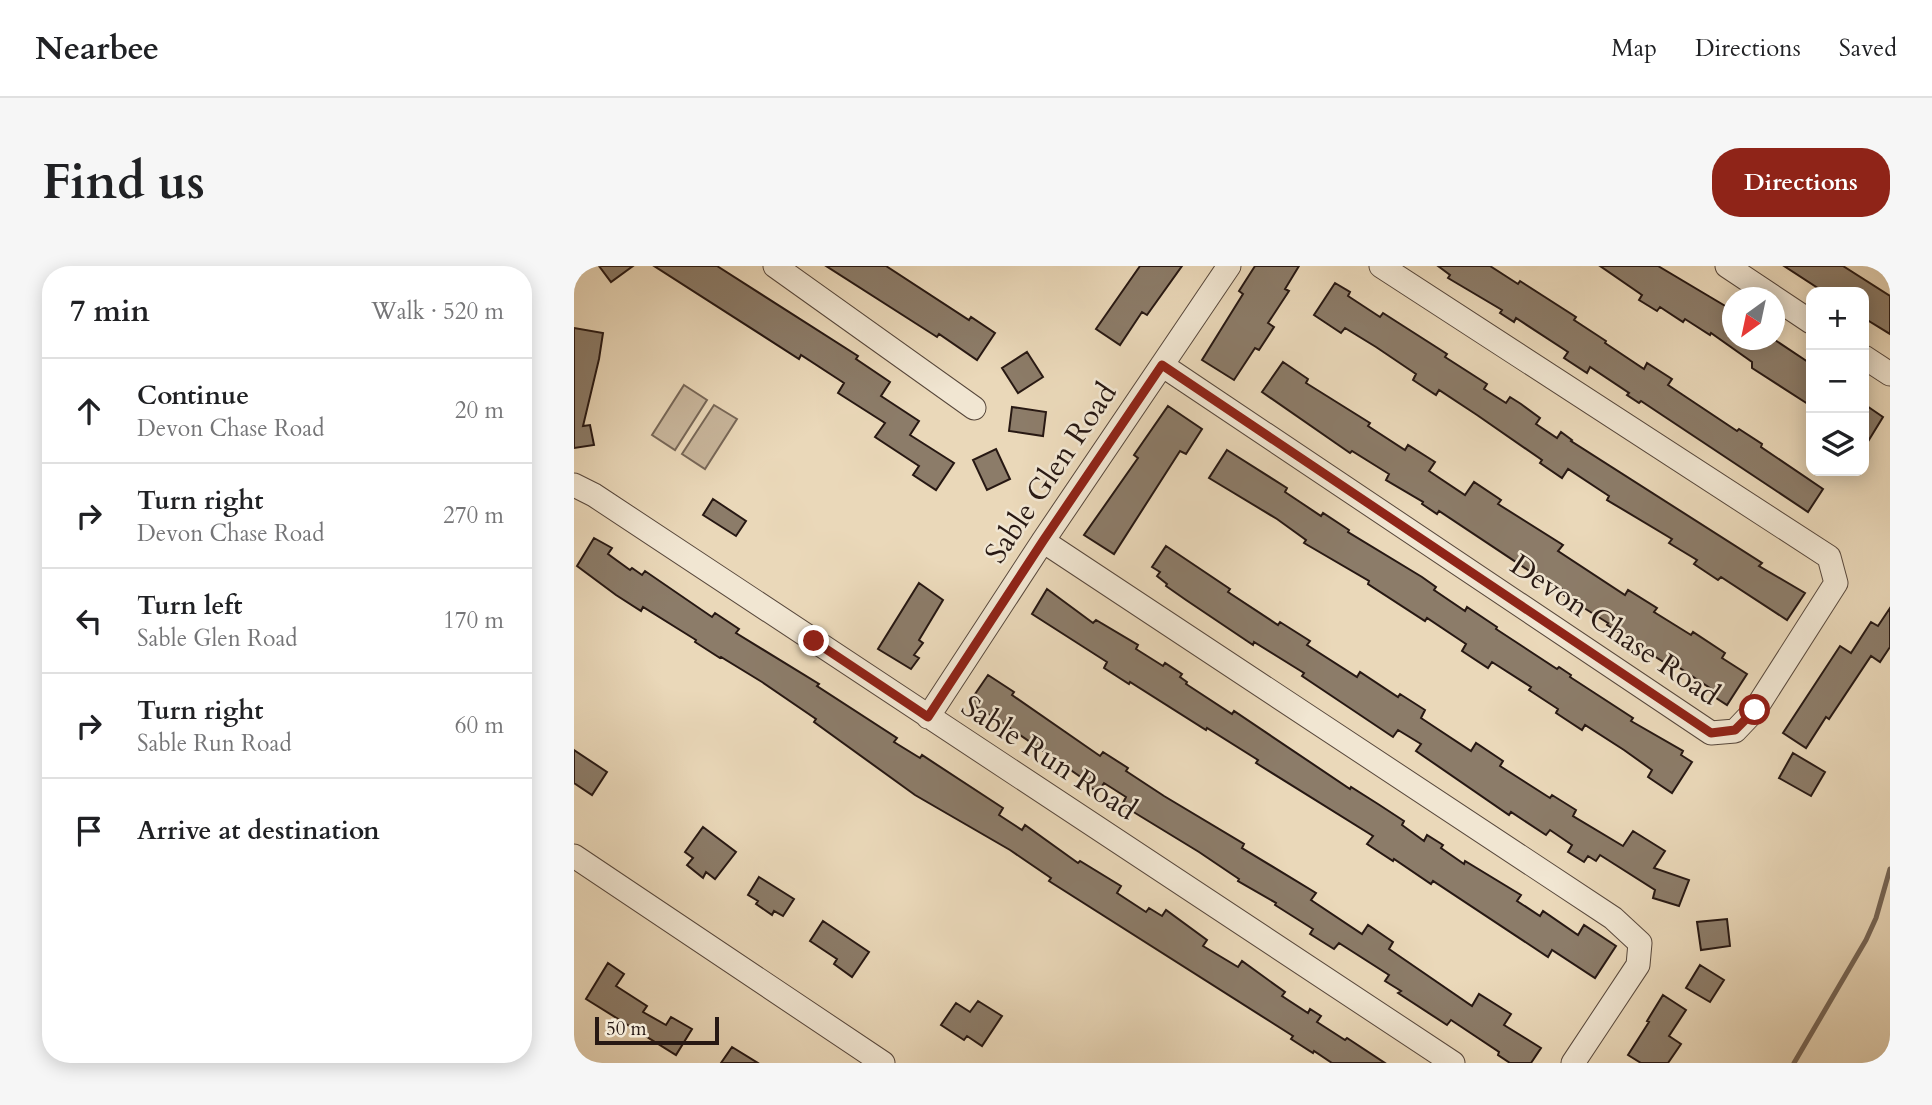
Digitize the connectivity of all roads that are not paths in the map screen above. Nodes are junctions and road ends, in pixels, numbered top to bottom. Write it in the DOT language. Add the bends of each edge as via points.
graph roads {
  1 [pos="775,266"];
  2 [pos="1229,266"];
  3 [pos="1381,266"];
  4 [pos="1727,266"];
  5 [pos="1806,319"];
  6 [pos="1869,360"];
  7 [pos="1162,365"];
  8 [pos="1890,374"];
  9 [pos="974,408"];
  10 [pos="574,485"];
  11 [pos="1043,541"];
  12 [pos="928,717"];
  13 [pos="574,856"];
  14 [pos="883,1063"];
  15 [pos="1453,1063"];
  16 [pos="1573,1063"];
  1 -- 9 [label="street"];
  2 -- 7 [label="street, Sable Glen Road"];
  3 -- 7 [label="street, Devon Chase Road" via="1829,557 1836,583 1755,710 1735,730 1711,733"];
  4 -- 5 [label="street"];
  6 -- 8 [label="street"];
  7 -- 11 [label="street, Sable Glen Road"];
  10 -- 12 [label="street, Sable Run Road"];
  11 -- 12 [label="street, Sable Glen Road"];
  11 -- 16 [label="street" via="1613,918 1640,943 1638,965"];
  12 -- 15 [label="street, Sable Run Road"];
  13 -- 14 [label="street"];
}
